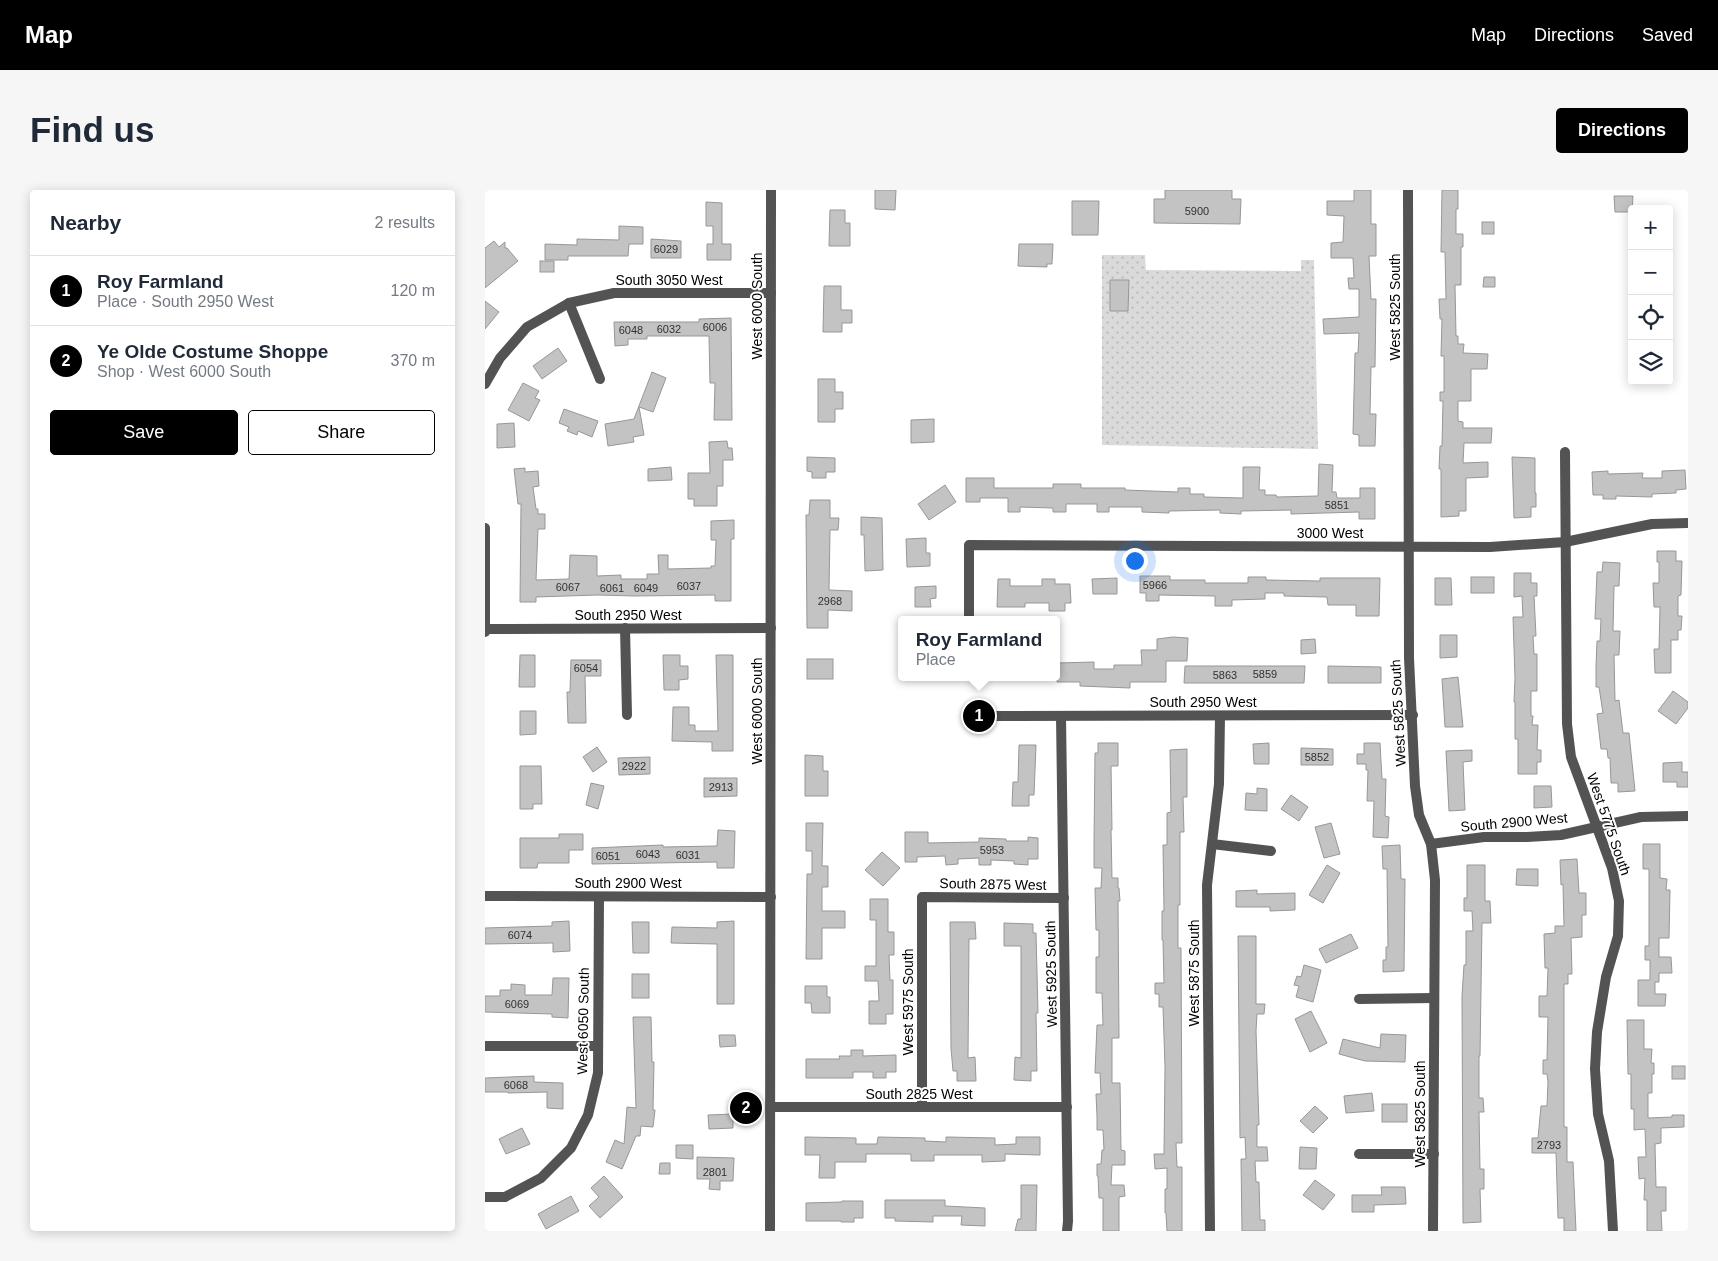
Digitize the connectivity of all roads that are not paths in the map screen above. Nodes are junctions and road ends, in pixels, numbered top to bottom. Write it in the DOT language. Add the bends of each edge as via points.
graph roads {
  1 [pos="771,190"];
  2 [pos="1408,190"];
  3 [pos="771,293"];
  4 [pos="569,303"];
  5 [pos="600,379"];
  6 [pos="485,384"];
  7 [pos="1565,452"];
  8 [pos="1688,523"];
  9 [pos="485,528"];
  10 [pos="1565,542"];
  11 [pos="1408,546"];
  12 [pos="969,616"];
  13 [pos="625,628"];
  14 [pos="771,628"];
  15 [pos="485,630"];
  16 [pos="627,715"];
  17 [pos="1413,715"];
  18 [pos="994,716"];
  19 [pos="1061,716"];
  20 [pos="1220,716"];
  21 [pos="1688,816"];
  22 [pos="1597,827"];
  23 [pos="1212,844"];
  24 [pos="1431,844"];
  25 [pos="1271,851"];
  26 [pos="485,896"];
  27 [pos="599,897"];
  28 [pos="771,897"];
  29 [pos="922,897"];
  30 [pos="1064,898"];
  31 [pos="1434,998"];
  32 [pos="1359,999"];
  33 [pos="485,1046"];
  34 [pos="598,1046"];
  35 [pos="771,1107"];
  36 [pos="1067,1107"];
  37 [pos="923,1108"];
  38 [pos="1359,1154"];
  39 [pos="1433,1154"];
  40 [pos="485,1197"];
  41 [pos="770,1231"];
  42 [pos="1067,1231"];
  43 [pos="1210,1231"];
  44 [pos="1433,1231"];
  45 [pos="1613,1231"];
  1 -- 3 [label="street, West 6000 South"];
  2 -- 11 [label="street, West 5825 South"];
  3 -- 4 [label="street, South 3050 West" via="614,293"];
  3 -- 14 [label="street, West 6000 South"];
  4 -- 5 [label="street"];
  4 -- 6 [label="street, South 3050 West" via="527,327 500,358"];
  7 -- 10 [label="street, West 5775 South"];
  8 -- 10 [label="street, 3000 West" via="1653,524"];
  9 -- 15 [label="street"];
  10 -- 11 [label="street, 3000 West" via="1490,547"];
  10 -- 22 [label="street, West 5775 South" via="1567,724 1571,757"];
  11 -- 12 [label="street, 3000 West" via="969,545"];
  11 -- 17 [label="street, West 5825 South"];
  13 -- 14 [label="street, South 2950 West"];
  13 -- 15 [label="street, South 2950 West"];
  13 -- 16 [label="street"];
  14 -- 28 [label="street, West 6000 South"];
  17 -- 20 [label="street, South 2950 West"];
  17 -- 24 [label="street, West 5825 South" via="1419,815"];
  18 -- 19 [label="street, South 2950 West"];
  19 -- 20 [label="street, South 2950 West"];
  19 -- 30 [label="street, West 5925 South"];
  20 -- 23 [label="street, West 5875 South" via="1219,784"];
  21 -- 22 [label="street, South 2900 West" via="1641,817"];
  22 -- 24 [label="street, South 2900 West" via="1561,835 1484,837"];
  22 -- 45 [label="street, West 5775 South" via="1612,868 1619,901 1618,936 1606,977 1595,1069 1598,1114 1609,1161"];
  23 -- 25 [label="street"];
  23 -- 43 [label="street, West 5875 South" via="1207,885"];
  24 -- 31 [label="street, West 5825 South" via="1435,880"];
  26 -- 27 [label="street, South 2900 West"];
  27 -- 28 [label="street, South 2900 West"];
  27 -- 34 [label="street, West 6050 South"];
  28 -- 35 [label="street, West 6000 South"];
  29 -- 30 [label="street, South 2875 West"];
  29 -- 37 [label="street, West 5975 South"];
  30 -- 36 [label="street, West 5925 South"];
  31 -- 32 [label="street"];
  31 -- 39 [label="street, West 5825 South"];
  33 -- 34 [label="street"];
  34 -- 40 [label="street, West 6050 South" via="598,1073 588,1115 571,1148 541,1178 505,1197"];
  35 -- 37 [label="street, South 2825 West"];
  35 -- 41 [label="street, West 6000 South"];
  36 -- 37 [label="street, South 2825 West"];
  36 -- 42 [label="street, West 5925 South"];
  38 -- 39 [label="street"];
  39 -- 44 [label="street, West 5825 South"];
}
